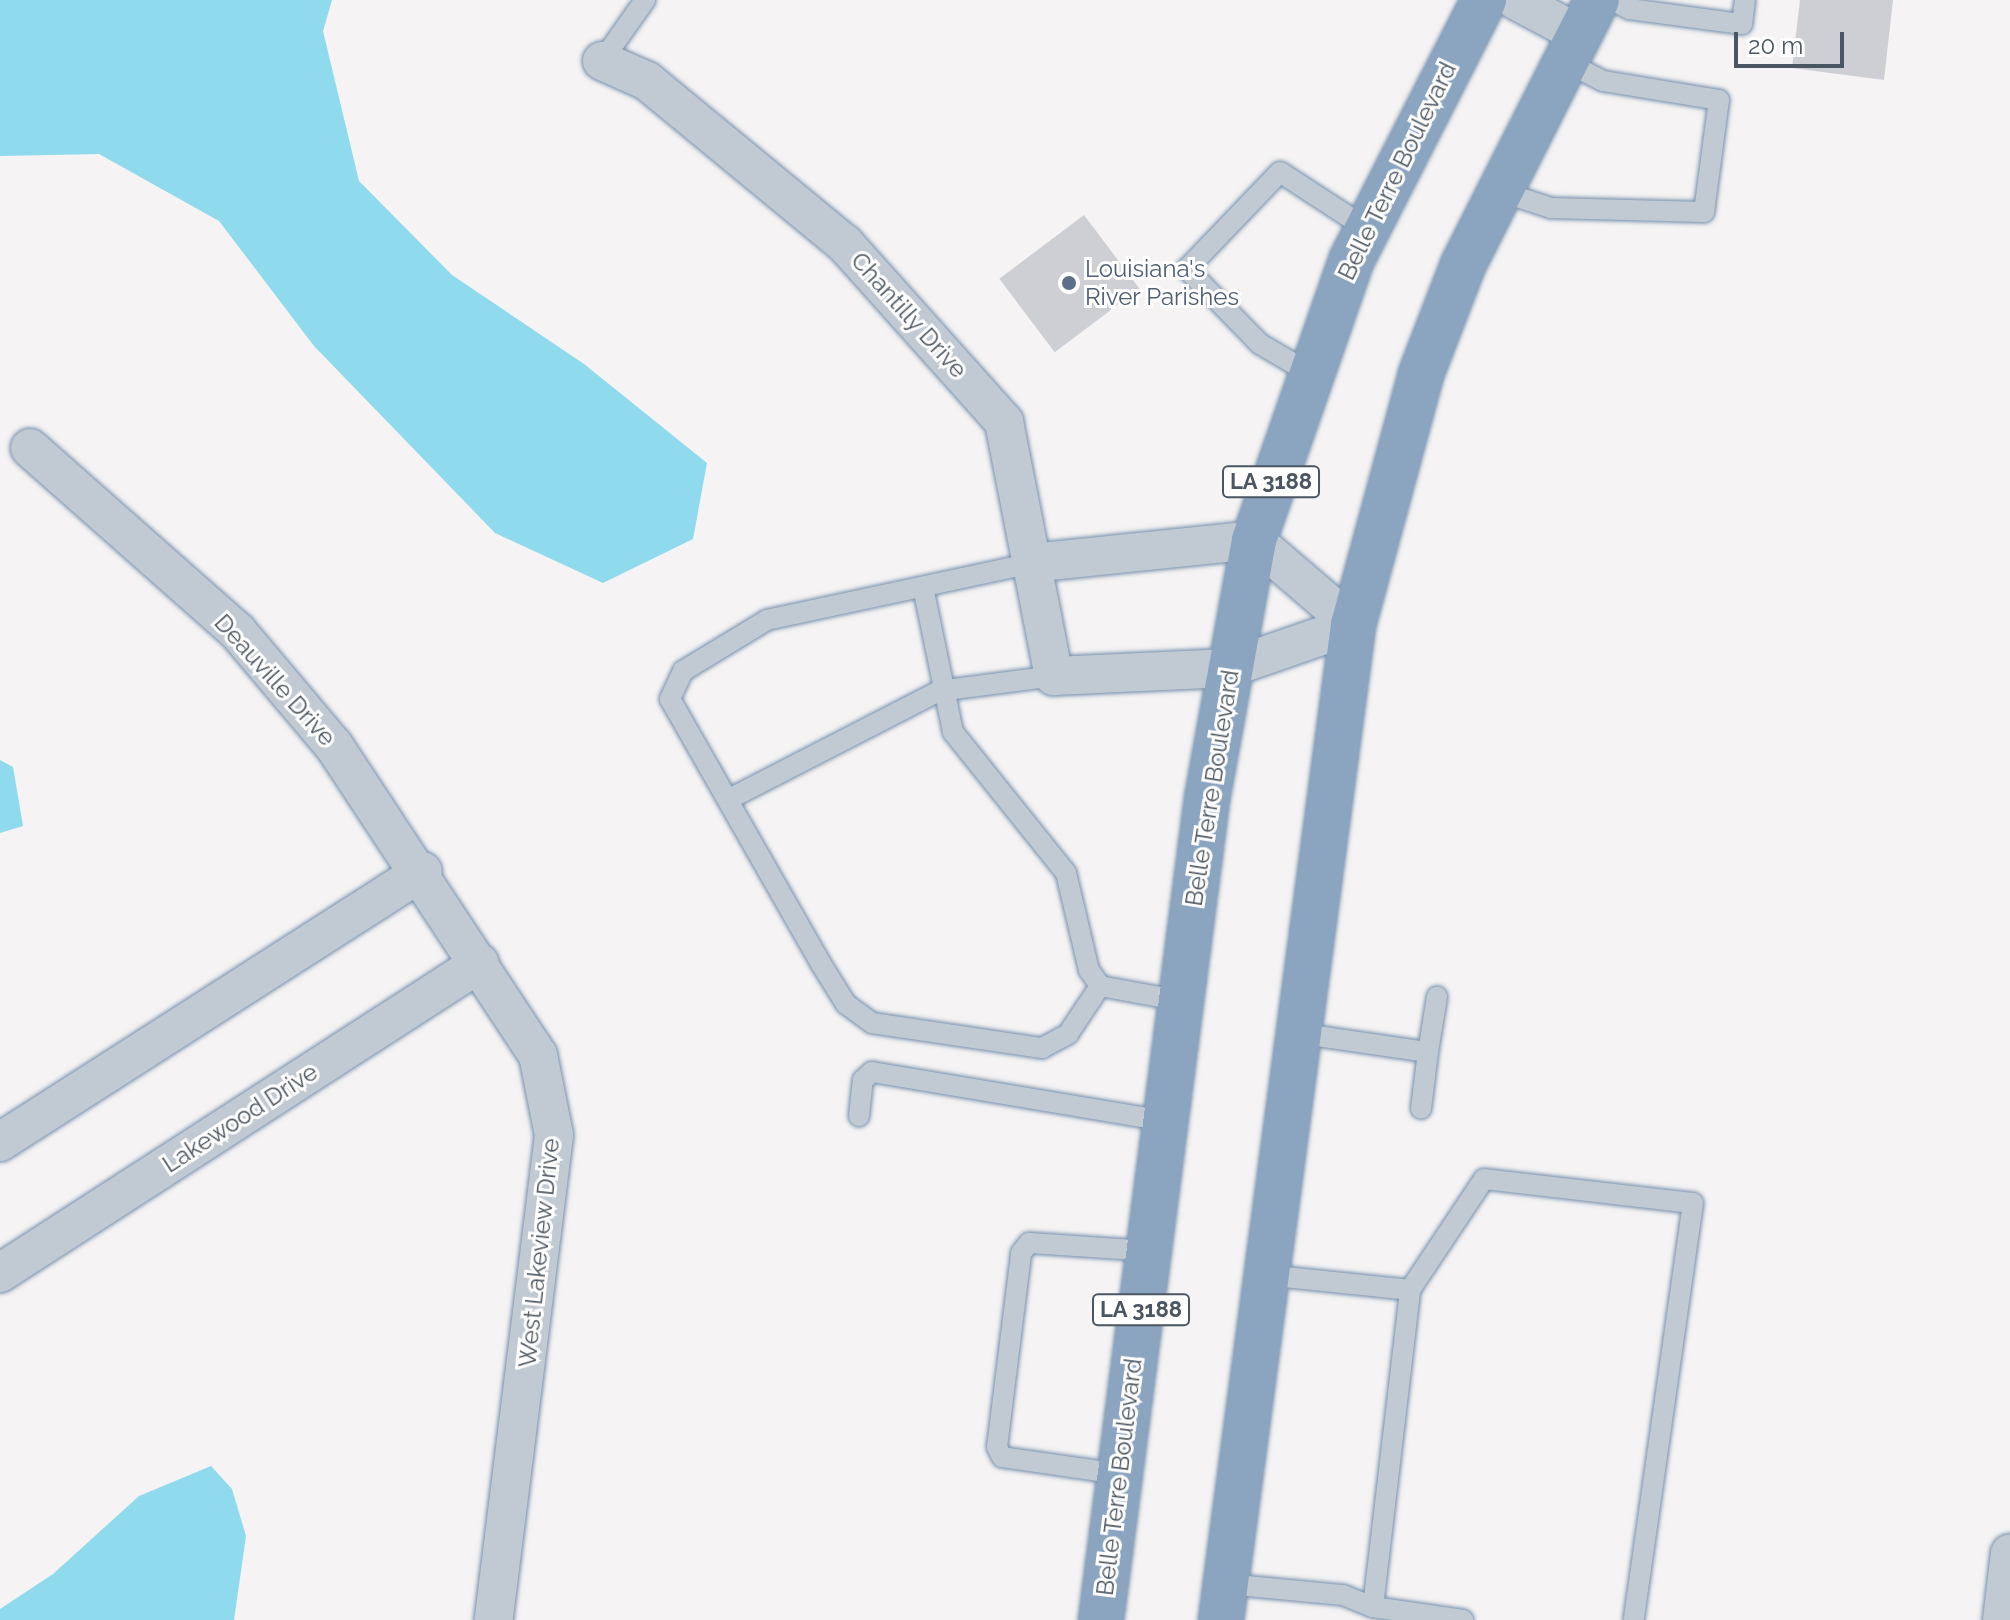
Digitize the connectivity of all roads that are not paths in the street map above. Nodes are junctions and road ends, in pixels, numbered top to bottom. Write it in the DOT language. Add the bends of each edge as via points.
graph roads {
  1 [pos="645,0"];
  2 [pos="1484,0"];
  3 [pos="1515,0"];
  4 [pos="1612,0"];
  5 [pos="1745,0"];
  6 [pos="1580,32"];
  7 [pos="602,61"];
  8 [pos="1496,190"];
  9 [pos="1366,228"];
  10 [pos="1308,372"];
  11 [pos="30,448"];
  12 [pos="1254,540"];
  13 [pos="1032,563"];
  14 [pos="924,592"];
  15 [pos="1353,625"];
  16 [pos="1229,668"];
  17 [pos="1054,676"];
  18 [pos="939,691"];
  19 [pos="731,798"];
  20 [pos="423,871"];
  21 [pos="480,963"];
  22 [pos="1100,986"];
  23 [pos="1437,997"];
  24 [pos="1182,1001"];
  25 [pos="1297,1033"];
  26 [pos="1428,1052"];
  27 [pos="1421,1109"];
  28 [pos="859,1116"];
  29 [pos="1166,1121"];
  30 [pos="0,1142"];
  31 [pos="1149,1251"];
  32 [pos="0,1273"];
  33 [pos="1266,1275"];
  34 [pos="1410,1290"];
  35 [pos="1120,1474"];
  36 [pos="2010,1553"];
  37 [pos="1224,1602"];
  38 [pos="1373,1607"];
  39 [pos="494,1620"];
  40 [pos="1101,1620"];
  41 [pos="1463,1620"];
  42 [pos="1634,1620"];
  43 [pos="2002,1620"];
  1 -- 7 [label="lane"];
  2 -- 9 [label="highway, Belle Terre Boulevard / LA 3188"];
  3 -- 6 [label="street"];
  4 -- 5 [label="lane" via="1629,9 1742,24"];
  6 -- 8 [label="highway"];
  6 -- 8 [label="lane" via="1603,81 1719,100 1704,212 1551,208"];
  7 -- 13 [label="street, Chantilly Drive" via="647,81 845,244 1004,422"];
  8 -- 15 [label="highway" via="1421,374"];
  9 -- 10 [label="highway, Belle Terre Boulevard / LA 3188"];
  9 -- 10 [label="lane" via="1280,172 1187,269 1260,344"];
  10 -- 12 [label="highway, Belle Terre Boulevard / LA 3188"];
  11 -- 20 [label="street, Deauville Drive" via="237,631 334,746"];
  12 -- 13 [label="street"];
  12 -- 15 [label="street"];
  12 -- 16 [label="highway, Belle Terre Boulevard / LA 3188"];
  13 -- 14 [label="lane"];
  13 -- 17 [label="street, Chantilly Drive"];
  14 -- 18 [label="lane"];
  14 -- 19 [label="lane" via="767,620 683,671 670,699"];
  15 -- 16 [label="street"];
  15 -- 25 [label="highway"];
  16 -- 17 [label="street"];
  16 -- 24 [label="highway, Belle Terre Boulevard / LA 3188"];
  17 -- 18 [label="lane"];
  18 -- 19 [label="lane"];
  18 -- 22 [label="lane" via="953,732 1066,873 1076,894 1082,949"];
  19 -- 22 [label="lane" via="829,978 846,1004 872,1023 1042,1048 1068,1034"];
  20 -- 21 [label="street, West Lakeview Drive"];
  20 -- 30 [label="street"];
  21 -- 32 [label="street, Lakewood Drive"];
  21 -- 39 [label="street, West Lakeview Drive" via="538,1055 554,1135"];
  22 -- 24 [label="lane"];
  23 -- 26 [label="lane"];
  24 -- 29 [label="highway, Belle Terre Boulevard / LA 3188"];
  25 -- 26 [label="lane"];
  25 -- 33 [label="highway"];
  26 -- 27 [label="lane"];
  28 -- 29 [label="lane" via="863,1080 872,1072"];
  29 -- 31 [label="highway, Belle Terre Boulevard / LA 3188"];
  31 -- 35 [label="highway, Belle Terre Boulevard / LA 3188"];
  31 -- 35 [label="lane" via="1029,1243 1021,1253 997,1447 1002,1457"];
  33 -- 34 [label="lane"];
  33 -- 37 [label="highway"];
  34 -- 38 [label="lane"];
  34 -- 42 [label="lane" via="1484,1179 1693,1203"];
  35 -- 40 [label="highway, Belle Terre Boulevard / LA 3188"];
  36 -- 43 [label="street"];
  37 -- 38 [label="lane" via="1343,1595"];
  38 -- 41 [label="lane"];
}
